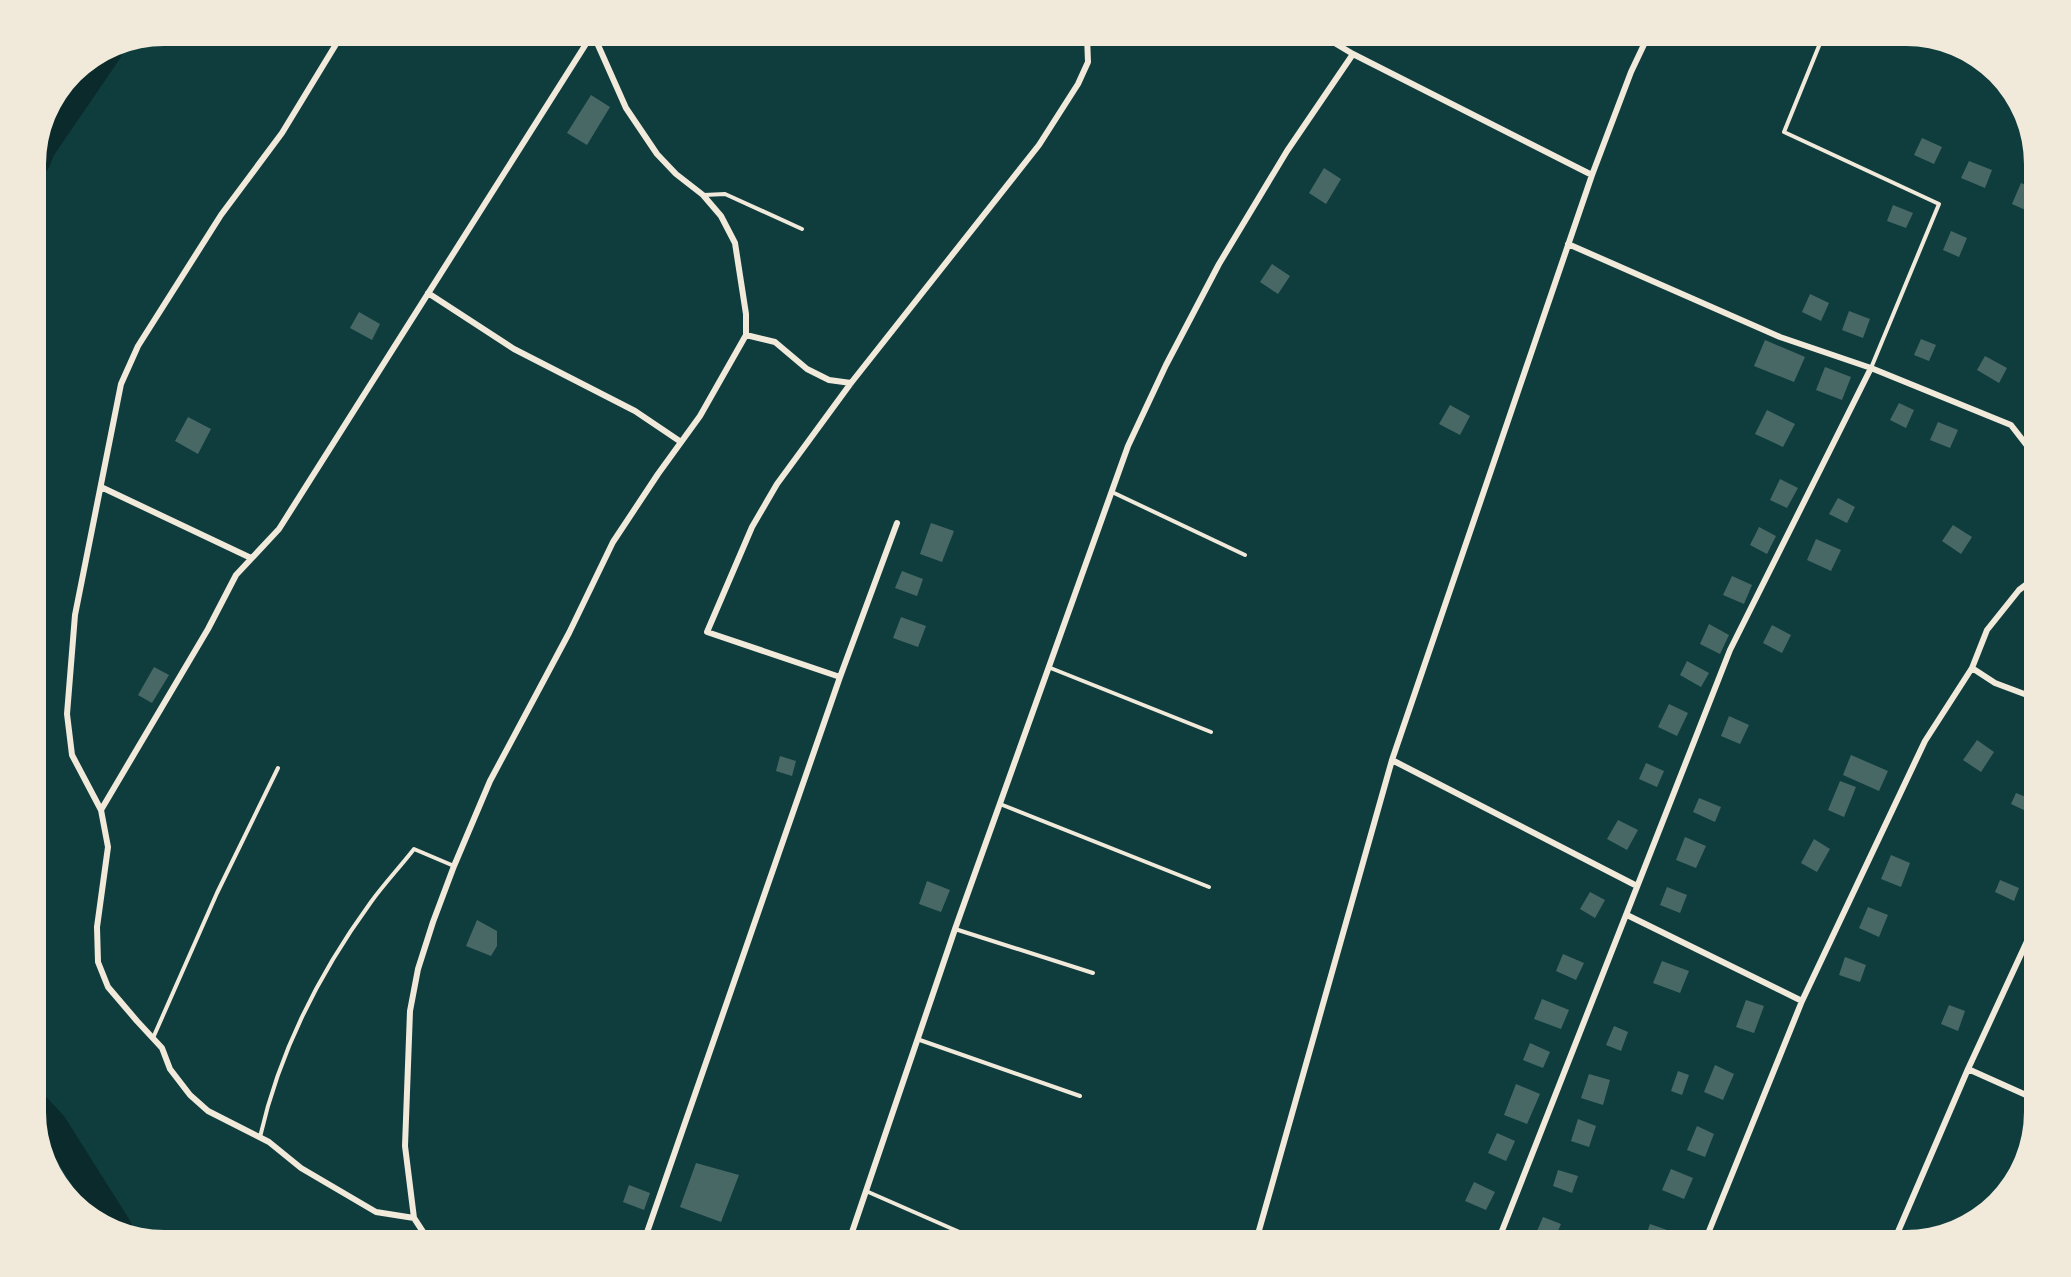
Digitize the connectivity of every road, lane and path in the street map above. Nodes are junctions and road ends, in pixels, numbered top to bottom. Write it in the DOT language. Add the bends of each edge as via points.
graph roads {
  1 [pos="335,46"];
  2 [pos="587,46"];
  3 [pos="598,46"];
  4 [pos="1087,46"];
  5 [pos="1340,46"];
  6 [pos="1643,46"];
  7 [pos="1819,46"];
  8 [pos="1353,54"];
  9 [pos="1592,175"];
  10 [pos="703,195"];
  11 [pos="802,229"];
  12 [pos="1569,244"];
  13 [pos="428,293"];
  14 [pos="746,335"];
  15 [pos="1871,368"];
  16 [pos="851,383"];
  17 [pos="681,442"];
  18 [pos="2024,442"];
  19 [pos="101,487"];
  20 [pos="1111,492"];
  21 [pos="897,523"];
  22 [pos="1245,555"];
  23 [pos="251,558"];
  24 [pos="2024,586"];
  25 [pos="1048,667"];
  26 [pos="1972,668"];
  27 [pos="840,677"];
  28 [pos="2024,694"];
  29 [pos="1211,732"];
  30 [pos="1392,760"];
  31 [pos="278,768"];
  32 [pos="1000,804"];
  33 [pos="101,810"];
  34 [pos="454,866"];
  35 [pos="1209,886"];
  36 [pos="1638,886"];
  37 [pos="1627,915"];
  38 [pos="955,929"];
  39 [pos="2024,948"];
  40 [pos="1093,973"];
  41 [pos="1802,1000"];
  42 [pos="153,1038"];
  43 [pos="917,1039"];
  44 [pos="1968,1070"];
  45 [pos="2024,1094"];
  46 [pos="1080,1096"];
  47 [pos="260,1137"];
  48 [pos="866,1191"];
  49 [pos="414,1218"];
  50 [pos="422,1231"];
  51 [pos="647,1231"];
  52 [pos="852,1231"];
  53 [pos="957,1231"];
  54 [pos="1259,1231"];
  55 [pos="1502,1231"];
  56 [pos="1709,1231"];
  57 [pos="1898,1231"];
  1 -- 19 [label="street" via="282,133 221,215 138,346 121,384"];
  2 -- 13 [label="street"];
  3 -- 10 [label="street" via="626,108 657,154"];
  4 -- 16 [label="street" via="1088,62 1078,84 1039,146"];
  5 -- 8 [label="street"];
  6 -- 9 [label="street"];
  7 -- 15 [label="lane" via="1784,132 1939,204"];
  8 -- 9 [label="street"];
  8 -- 20 [label="street" via="1218,264 1137,425"];
  9 -- 12 [label="street"];
  10 -- 11 [label="lane" via="725,194"];
  10 -- 14 [label="street" via="721,216 735,243"];
  12 -- 15 [label="street" via="1780,337"];
  12 -- 30 [label="street"];
  13 -- 17 [label="street" via="514,349 635,411"];
  13 -- 23 [label="street" via="279,529"];
  14 -- 16 [label="street" via="775,342 807,369 829,380"];
  14 -- 17 [label="street"];
  15 -- 18 [label="street" via="2011,425"];
  15 -- 36 [label="street" via="1730,650"];
  16 -- 27 [label="street" via="777,484 752,527 707,632"];
  17 -- 34 [label="street" via="614,542 490,781"];
  19 -- 23 [label="street"];
  19 -- 33 [label="street" via="75,615 66,714 72,755"];
  20 -- 22 [label="lane"];
  20 -- 25 [label="street"];
  21 -- 27 [label="street"];
  23 -- 33 [label="street" via="236,575"];
  24 -- 26 [label="street" via="1987,630"];
  25 -- 29 [label="lane"];
  25 -- 32 [label="street"];
  26 -- 28 [label="street" via="1995,683"];
  26 -- 41 [label="street" via="1925,741"];
  27 -- 51 [label="street"];
  30 -- 36 [label="street"];
  30 -- 54 [label="street"];
  31 -- 42 [label="lane" via="217,892"];
  32 -- 35 [label="lane"];
  32 -- 38 [label="street"];
  33 -- 42 [label="street" via="108,847 97,927 99,962 108,987"];
  34 -- 47 [label="lane" via="414,849 371,902 292,1036"];
  34 -- 49 [label="street" via="418,969 411,1011 405,1146"];
  36 -- 37 [label="street"];
  37 -- 41 [label="street"];
  37 -- 55 [label="street"];
  38 -- 40 [label="lane"];
  38 -- 43 [label="street"];
  39 -- 44 [label="street"];
  41 -- 56 [label="street"];
  42 -- 47 [label="street" via="189,1095 208,1112"];
  43 -- 46 [label="lane"];
  43 -- 48 [label="street"];
  44 -- 45 [label="street"];
  44 -- 57 [label="street"];
  47 -- 49 [label="street" via="301,1168 376,1212"];
  48 -- 52 [label="street"];
  48 -- 53 [label="lane"];
  49 -- 50 [label="street"];
}
